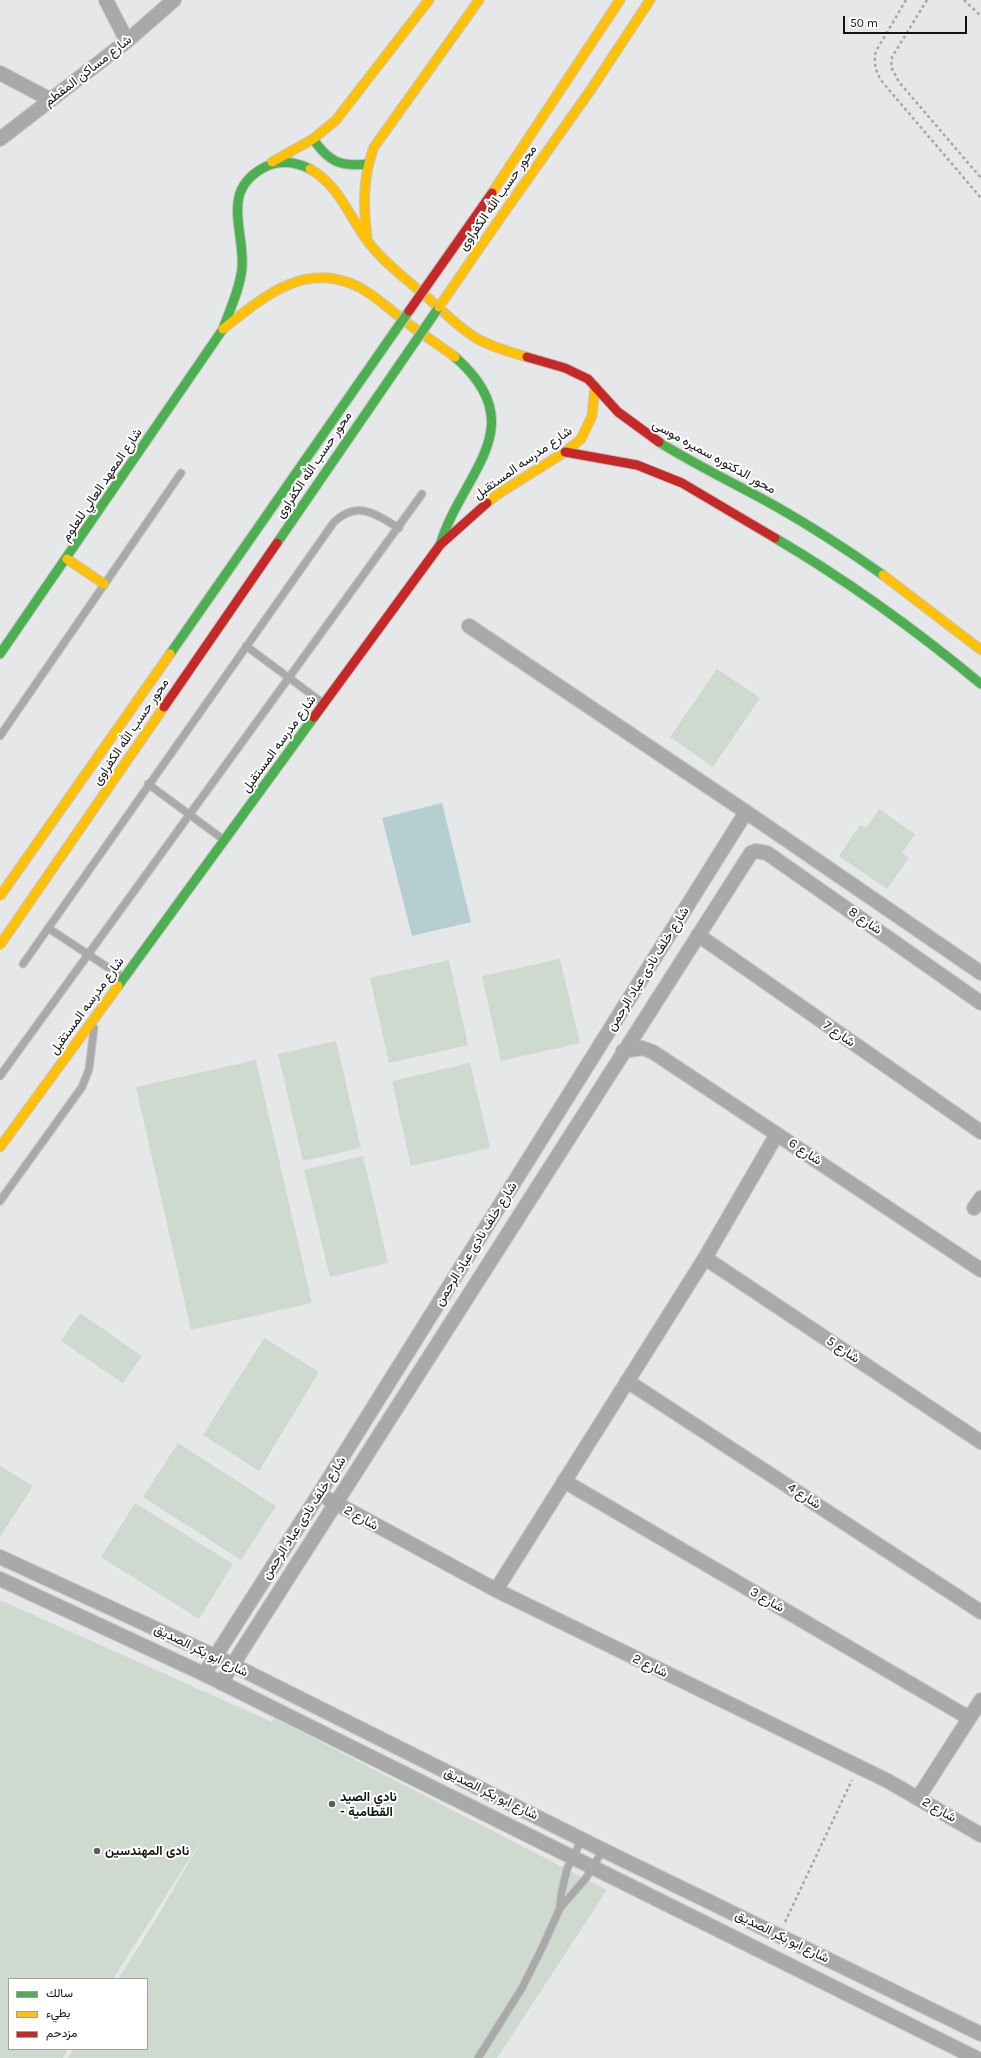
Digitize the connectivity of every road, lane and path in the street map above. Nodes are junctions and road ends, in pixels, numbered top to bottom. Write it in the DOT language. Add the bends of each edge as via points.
graph roads {
  1 [pos="106,0"];
  2 [pos="174,0"];
  3 [pos="428,0"];
  4 [pos="479,0"];
  5 [pos="620,0"];
  6 [pos="650,0"];
  7 [pos="906,0"];
  8 [pos="927,0"];
  9 [pos="964,0"];
  10 [pos="981,16"];
  11 [pos="127,41"];
  12 [pos="0,72"];
  13 [pos="51,100"];
  14 [pos="0,139"];
  15 [pos="313,139"];
  16 [pos="272,162"];
  17 [pos="368,164"];
  18 [pos="981,178"];
  19 [pos="981,198"];
  20 [pos="369,243"];
  21 [pos="223,329"];
  22 [pos="595,386"];
  23 [pos="565,452"];
  24 [pos="181,473"];
  25 [pos="422,494"];
  26 [pos="399,528"];
  27 [pos="440,545"];
  28 [pos="67,559"];
  29 [pos="104,584"];
  30 [pos="470,626"];
  31 [pos="246,646"];
  32 [pos="981,650"];
  33 [pos="0,654"];
  34 [pos="289,678"];
  35 [pos="981,684"];
  36 [pos="324,704"];
  37 [pos="0,736"];
  38 [pos="148,784"];
  39 [pos="746,812"];
  40 [pos="190,815"];
  41 [pos="225,840"];
  42 [pos="747,857"];
  43 [pos="0,896"];
  44 [pos="48,928"];
  45 [pos="698,935"];
  46 [pos="0,945"];
  47 [pos="88,954"];
  48 [pos="24,964"];
  49 [pos="981,973"];
  50 [pos="124,978"];
  51 [pos="981,1003"];
  52 [pos="95,1017"];
  53 [pos="612,1027"];
  54 [pos="627,1045"];
  55 [pos="0,1076"];
  56 [pos="981,1132"];
  57 [pos="777,1134"];
  58 [pos="0,1147"];
  59 [pos="0,1201"];
  60 [pos="705,1258"];
  61 [pos="981,1270"];
  62 [pos="627,1380"];
  63 [pos="981,1442"];
  64 [pos="564,1481"];
  65 [pos="319,1494"];
  66 [pos="336,1504"];
  67 [pos="0,1557"];
  68 [pos="0,1579"];
  69 [pos="496,1590"];
  70 [pos="981,1612"];
  71 [pos="215,1656"];
  72 [pos="232,1665"];
  73 [pos="204,1674"];
  74 [pos="221,1683"];
  75 [pos="981,1700"];
  76 [pos="969,1718"];
  77 [pos="858,1767"];
  78 [pos="918,1798"];
  79 [pos="981,1835"];
  80 [pos="582,1839"];
  81 [pos="603,1850"];
  82 [pos="573,1857"];
  83 [pos="594,1868"];
  84 [pos="560,1908"];
  85 [pos="779,1936"];
  86 [pos="979,2030"];
  87 [pos="961,2055"];
  88 [pos="478,2058"];
  89 [pos="976,2058"];
  1 -- 11 [label="street"];
  2 -- 11 [label="street, شارع مساكن المقطم"];
  3 -- 15 [label="main road" via="336,120"];
  4 -- 17 [label="main road" via="374,147"];
  5 -- 43 [label="main road, محور حسب الله الكفراوى, bridge" via="492,193"];
  6 -- 46 [label="main road, محور حسب الله الكفراوى, bridge" via="592,88"];
  7 -- 19 [label="path" via="876,51 876,72"];
  8 -- 18 [label="path" via="895,53 891,67 899,82"];
  9 -- 10 [label="path"];
  11 -- 13 [label="street, شارع مساكن المقطم"];
  12 -- 13 [label="street"];
  13 -- 14 [label="street, شارع مساكن المقطم"];
  15 -- 16 [label="main road"];
  15 -- 17 [label="main road" via="322,153 335,163 351,166"];
  16 -- 20 [label="main road, محور الدكتوره سميره موسى" via="306,167 328,180"];
  16 -- 21 [label="main road" via="254,172 237,199 242,267 238,289"];
  17 -- 20 [label="main road" via="364,211"];
  20 -- 22 [label="main road, محور الدكتوره سميره موسى" via="383,259 476,338 501,350 565,368 588,379"];
  21 -- 27 [label="main road" via="278,288 302,279 328,278 347,282 364,290 468,370 485,392 492,419 491,434 481,460 446,523"];
  21 -- 28 [label="main road, شارع المعهد العالي للعلوم"];
  22 -- 23 [label="main road, شارع مدرسه المستقبل" via="590,423 581,439"];
  22 -- 32 [label="main road, محور الدكتوره سميره موسى" via="618,412 646,434 692,463 777,507 845,548 909,593"];
  23 -- 27 [label="main road, شارع مدرسه المستقبل" via="498,494"];
  23 -- 35 [label="main road" via="631,463 682,483 831,570 927,639"];
  24 -- 29 [label="lane"];
  25 -- 26 [label="lane"];
  26 -- 31 [label="lane" via="373,513 362,510 344,513 334,522"];
  26 -- 34 [label="lane"];
  27 -- 36 [label="main road, شارع مدرسه المستقبل"];
  28 -- 29 [label="main road"];
  28 -- 33 [label="main road, شارع المعهد العالي للعلوم"];
  29 -- 37 [label="lane"];
  30 -- 39 [label="street"];
  31 -- 34 [label="lane"];
  31 -- 38 [label="lane"];
  34 -- 36 [label="lane"];
  34 -- 40 [label="lane"];
  36 -- 41 [label="main road, شارع مدرسه المستقبل"];
  38 -- 40 [label="lane"];
  38 -- 44 [label="lane"];
  39 -- 49 [label="street"];
  39 -- 53 [label="street, شارع خلف نادى عباد الرحمن"];
  40 -- 41 [label="lane"];
  40 -- 47 [label="lane"];
  41 -- 50 [label="main road, شارع مدرسه المستقبل"];
  42 -- 45 [label="street, شارع خلف نادى عباد الرحمن"];
  42 -- 51 [label="street, شارع 8" via="756,851 767,853"];
  44 -- 47 [label="lane"];
  44 -- 48 [label="lane"];
  45 -- 54 [label="street, شارع خلف نادى عباد الرحمن"];
  45 -- 56 [label="street, شارع 7"];
  47 -- 50 [label="lane"];
  47 -- 55 [label="lane"];
  50 -- 52 [label="main road, شارع مدرسه المستقبل"];
  52 -- 58 [label="main road, شارع مدرسه المستقبل"];
  52 -- 59 [label="lane" via="89,1069 82,1087"];
  53 -- 54 [label="street"];
  53 -- 65 [label="street, شارع خلف نادى عباد الرحمن"];
  54 -- 57 [label="street, شارع 6" via="649,1050"];
  54 -- 66 [label="street, شارع خلف نادى عباد الرحمن"];
  57 -- 60 [label="street"];
  57 -- 61 [label="street, شارع 6"];
  60 -- 62 [label="street"];
  60 -- 63 [label="street, شارع 5"];
  62 -- 64 [label="street"];
  62 -- 70 [label="street, شارع 4"];
  64 -- 69 [label="street"];
  64 -- 76 [label="street, شارع 3"];
  65 -- 66 [label="street, شارع 2"];
  65 -- 71 [label="street, شارع خلف نادى عباد الرحمن"];
  66 -- 69 [label="street, شارع 2"];
  66 -- 72 [label="street, شارع خلف نادى عباد الرحمن"];
  67 -- 71 [label="street, شارع ابو بكر الصديق"];
  68 -- 73 [label="street, شارع ابو بكر الصديق"];
  69 -- 77 [label="street, شارع 2"];
  71 -- 72 [label="street, شارع ابو بكر الصديق"];
  71 -- 73 [label="street, شارع خلف نادى عباد الرحمن"];
  72 -- 74 [label="street, شارع خلف نادى عباد الرحمن"];
  72 -- 80 [label="street, شارع ابو بكر الصديق"];
  73 -- 74 [label="street, شارع ابو بكر الصديق"];
  74 -- 82 [label="street, شارع ابو بكر الصديق"];
  75 -- 76 [label="street"];
  76 -- 78 [label="street"];
  77 -- 78 [label="street, شارع 2"];
  77 -- 85 [label="path"];
  78 -- 79 [label="street, شارع 2"];
  80 -- 81 [label="street, شارع ابو بكر الصديق"];
  80 -- 82 [label="lane"];
  81 -- 83 [label="lane"];
  81 -- 85 [label="street, شارع ابو بكر الصديق"];
  82 -- 83 [label="street, شارع ابو بكر الصديق"];
  82 -- 84 [label="lane" via="563,1882"];
  83 -- 84 [label="lane"];
  83 -- 87 [label="street, شارع ابو بكر الصديق"];
  84 -- 88 [label="lane" via="522,1988"];
  85 -- 86 [label="street, شارع ابو بكر الصديق"];
  86 -- 87 [label="street"];
  87 -- 89 [label="street, شارع ابو بكر الصديق"];
}
